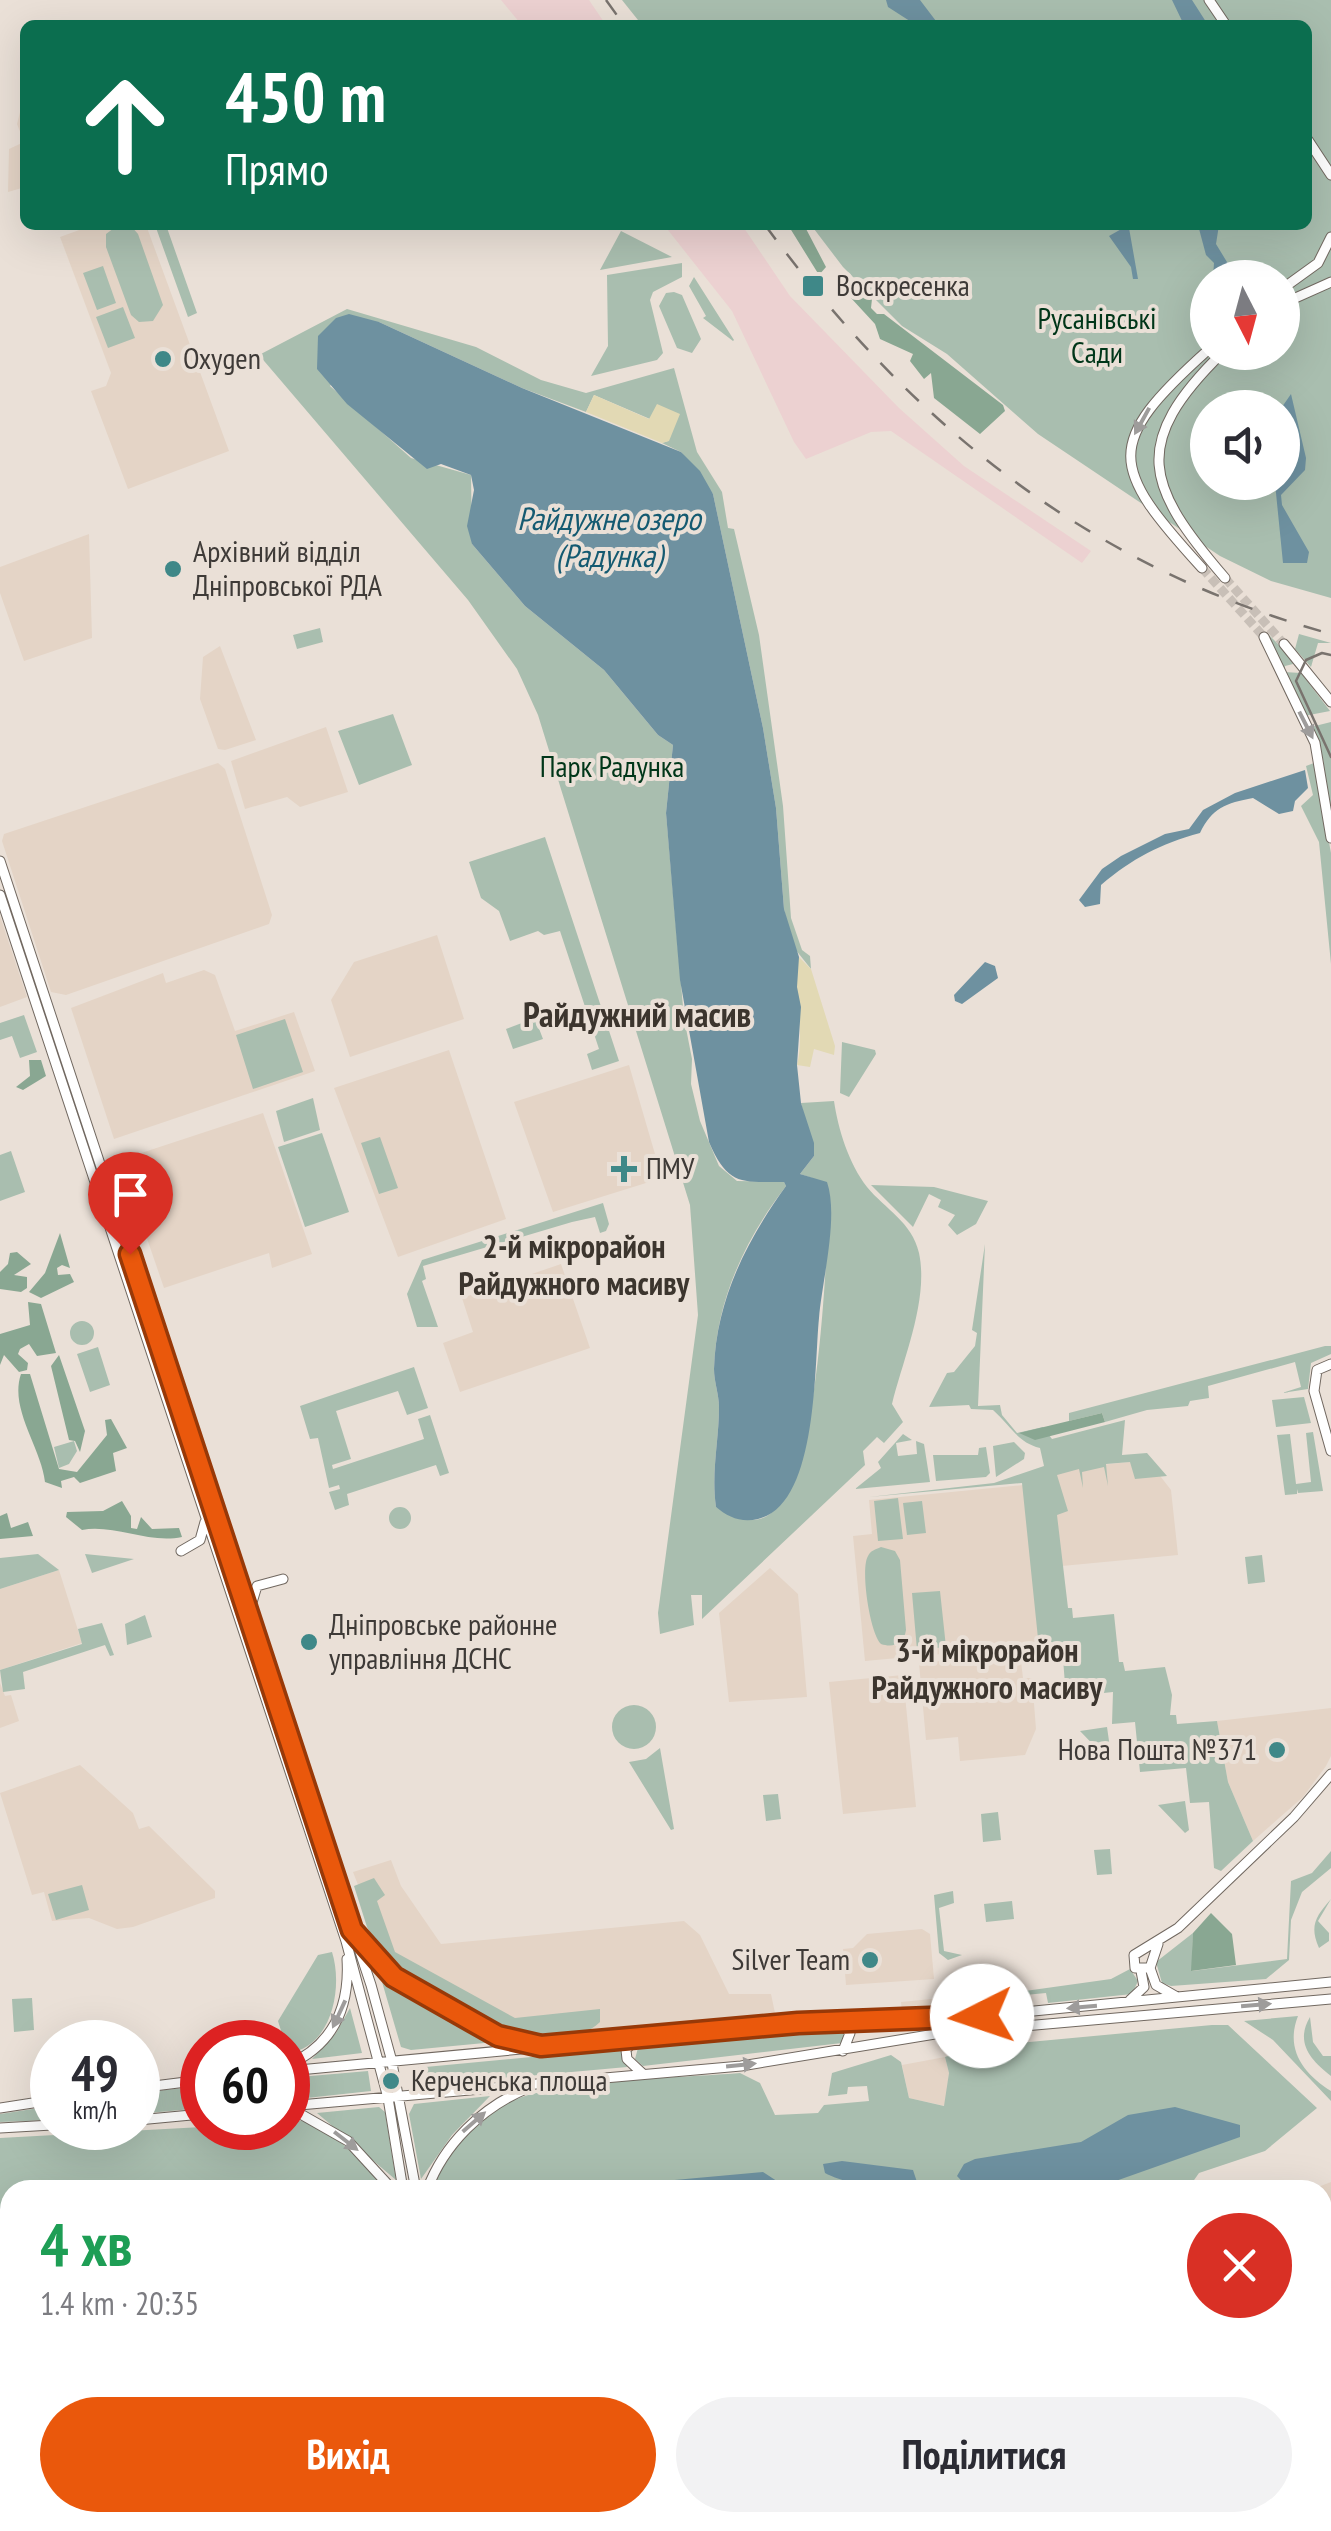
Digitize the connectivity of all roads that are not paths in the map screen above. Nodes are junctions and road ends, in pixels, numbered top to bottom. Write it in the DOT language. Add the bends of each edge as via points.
graph roads {
  1 [pos="1312,146"];
  2 [pos="1331,175"];
  3 [pos="1331,237"];
  4 [pos="1300,275"];
  5 [pos="1331,282"];
  6 [pos="1300,296"];
  7 [pos="1190,367"];
  8 [pos="1206,370"];
  9 [pos="1202,568"];
  10 [pos="1224,578"];
  11 [pos="1264,636"];
  12 [pos="1284,644"];
  13 [pos="1331,702"];
  14 [pos="1331,838"];
  15 [pos="0,861"];
  16 [pos="0,895"];
  17 [pos="1331,1364"];
  18 [pos="1327,1422"];
  19 [pos="1331,1452"];
  20 [pos="206,1514"];
  21 [pos="181,1550"];
  22 [pos="283,1578"];
  23 [pos="249,1612"];
  24 [pos="1331,1774"];
  25 [pos="352,1930"];
  26 [pos="346,1941"];
  27 [pos="1158,1944"];
  28 [pos="1142,1951"];
  29 [pos="1147,1966"];
  30 [pos="1331,1982"];
  31 [pos="1179,1998"];
  32 [pos="1331,1999"];
  33 [pos="1124,2004"];
  34 [pos="836,2022"];
  35 [pos="637,2037"];
  36 [pos="541,2046"];
  37 [pos="844,2051"];
  38 [pos="310,2052"];
  39 [pos="391,2058"];
  40 [pos="379,2060"];
  41 [pos="310,2066"];
  42 [pos="644,2074"];
  43 [pos="546,2082"];
  44 [pos="394,2097"];
  45 [pos="30,2103"];
  46 [pos="310,2104"];
  47 [pos="0,2108"];
  48 [pos="310,2119"];
  49 [pos="30,2126"];
  50 [pos="0,2128"];
  51 [pos="384,2180"];
  52 [pos="401,2180"];
  53 [pos="414,2180"];
  54 [pos="432,2180"];
  1 -- 2 [label="main road"];
  3 -- 4 [label="main road" via="1318,262"];
  5 -- 6 [label="main road"];
  7 -- 9 [label="main road, one-way" via="1148,408 1130,448 1140,490"];
  8 -- 10 [label="main road" via="1172,408 1159,454 1170,508"];
  11 -- 14 [label="main road, one-way" via="1315,743"];
  12 -- 13 [label="main road"];
  15 -- 23 [label="main road"];
  16 -- 20 [label="main road"];
  17 -- 18 [label="main road" via="1314,1376"];
  18 -- 19 [label="main road"];
  20 -- 21 [label="main road" via="200,1540"];
  20 -- 26 [label="main road"];
  22 -- 23 [label="main road" via="257,1586"];
  23 -- 25 [label="main road"];
  24 -- 27 [label="main road"];
  25 -- 36 [label="main road" via="394,1977 498,2036"];
  25 -- 39 [label="main road"];
  26 -- 38 [label="main road, one-way" via="348,1984 336,2024"];
  26 -- 40 [label="main road"];
  27 -- 28 [label="main road"];
  27 -- 29 [label="main road"];
  28 -- 29 [label="main road"];
  28 -- 29 [label="main road" via="1132,1962"];
  29 -- 31 [label="main road" via="1156,1985"];
  29 -- 33 [label="main road" via="1143,1988"];
  30 -- 31 [label="main road"];
  31 -- 33 [label="main road"];
  37 -- 32 [label="main road, one-way" via="934,2034"];
  33 -- 34 [label="main road, one-way"];
  34 -- 35 [label="main road"];
  34 -- 37 [label="main road" via="850,2033"];
  35 -- 36 [label="main road"];
  35 -- 42 [label="main road" via="626,2054"];
  36 -- 39 [label="main road"];
  42 -- 37 [label="main road, one-way"];
  39 -- 40 [label="main road"];
  39 -- 44 [label="main road"];
  40 -- 41 [label="main road"];
  40 -- 44 [label="main road"];
  42 -- 43 [label="main road"];
  43 -- 44 [label="main road"];
  54 -- 43 [label="main road, one-way" via="476,2120 506,2098"];
  44 -- 46 [label="main road"];
  44 -- 52 [label="main road"];
  44 -- 53 [label="main road"];
  45 -- 47 [label="main road"];
  48 -- 51 [label="main road, one-way" via="348,2141"];
  49 -- 50 [label="main road"];
}
